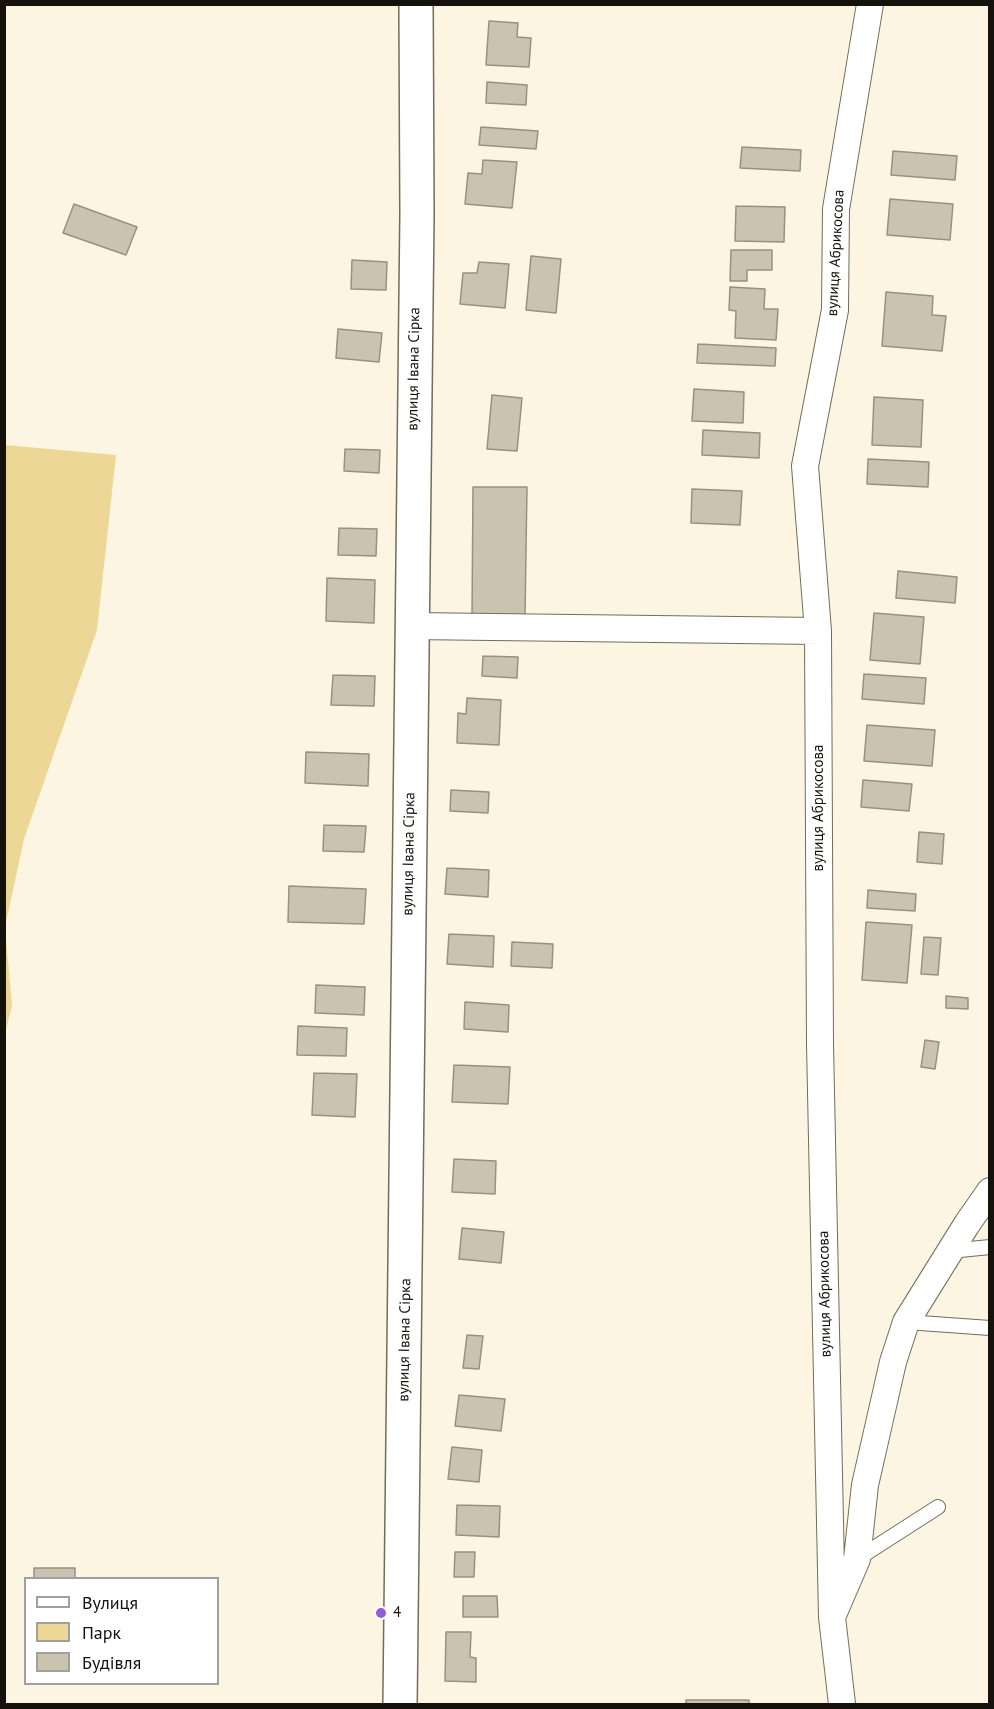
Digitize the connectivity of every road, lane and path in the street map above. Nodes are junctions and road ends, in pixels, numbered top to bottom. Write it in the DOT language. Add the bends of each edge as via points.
graph roads {
  1 [pos="416,4"];
  2 [pos="870,4"];
  3 [pos="412,626"];
  4 [pos="818,631"];
  5 [pos="990,1191"];
  6 [pos="990,1212"];
  7 [pos="967,1224"];
  8 [pos="990,1247"];
  9 [pos="950,1251"];
  10 [pos="906,1322"];
  11 [pos="990,1328"];
  12 [pos="938,1507"];
  13 [pos="857,1559"];
  14 [pos="832,1617"];
  15 [pos="400,1704"];
  16 [pos="842,1704"];
  1 -- 3 [label="street, вулиця Івана Сірка"];
  2 -- 4 [label="street, вулиця Абрикосова" via="836,209 835,310 805,466"];
  3 -- 4 [label="street"];
  3 -- 15 [label="street, вулиця Івана Сірка"];
  4 -- 14 [label="street, вулиця Абрикосова" via="820,1044"];
  5 -- 7 [label="street, вулиця Абрикосова"];
  6 -- 7 [label="lane"];
  7 -- 9 [label="street, вулиця Абрикосова"];
  8 -- 9 [label="lane"];
  9 -- 10 [label="street, вулиця Абрикосова"];
  10 -- 11 [label="lane"];
  10 -- 13 [label="street, вулиця Абрикосова" via="892,1362 865,1485"];
  12 -- 13 [label="lane"];
  13 -- 14 [label="street, вулиця Абрикосова"];
  14 -- 16 [label="street, вулиця Абрикосова"];
}
